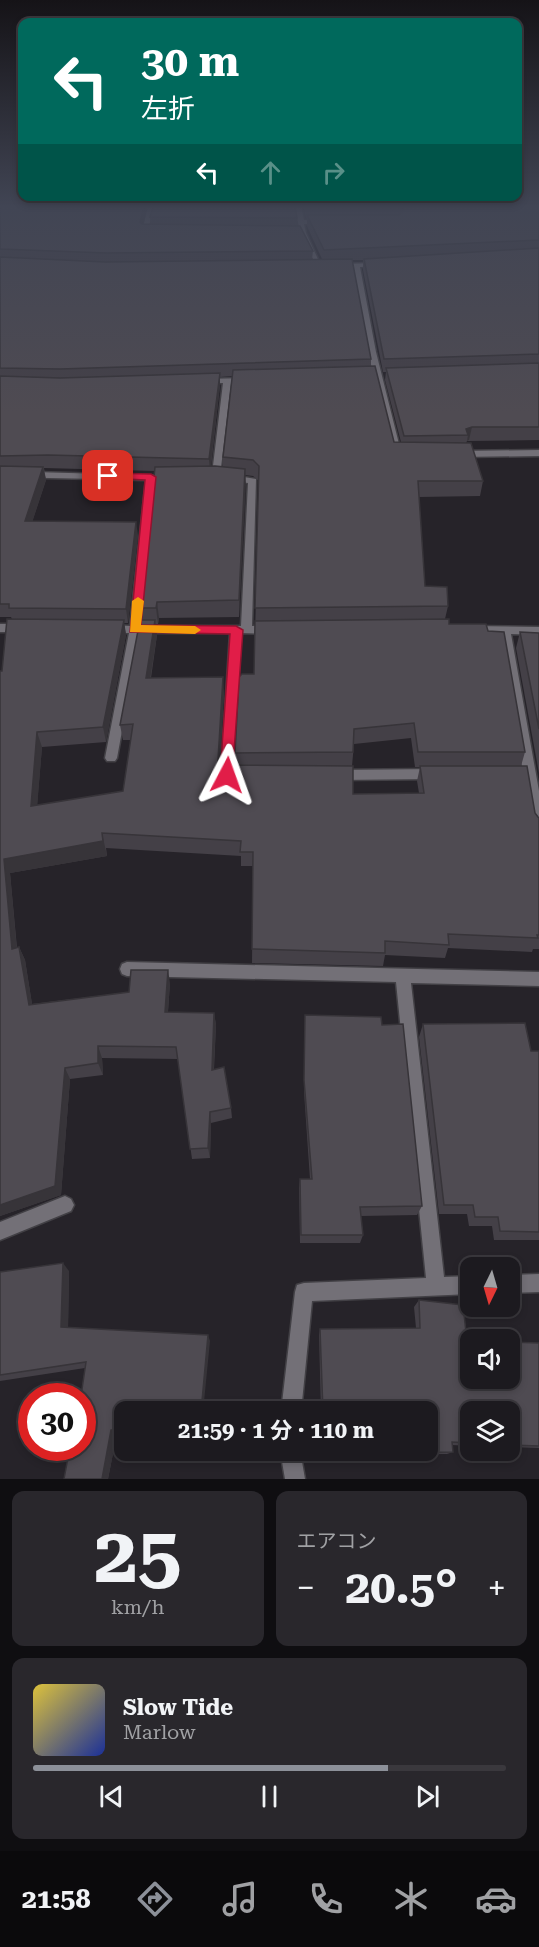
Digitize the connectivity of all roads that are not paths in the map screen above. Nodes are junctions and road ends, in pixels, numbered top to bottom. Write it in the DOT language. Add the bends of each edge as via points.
graph roads {
  1 [pos="358,275"];
  2 [pos="378,376"];
  3 [pos="390,376"];
  4 [pos="366,377"];
  5 [pos="262,379"];
  6 [pos="227,380"];
  7 [pos="192,381"];
  8 [pos="539,453"];
  9 [pos="409,454"];
  10 [pos="445,454"];
  11 [pos="0,474"];
  12 [pos="216,476"];
  13 [pos="151,477"];
  14 [pos="182,478"];
  15 [pos="202,478"];
  16 [pos="0,628"];
  17 [pos="39,628"];
  18 [pos="99,629"];
  19 [pos="135,629"];
  20 [pos="458,629"];
  21 [pos="241,630"];
  22 [pos="281,630"];
  23 [pos="539,631"];
  24 [pos="505,632"];
  25 [pos="111,758"];
  26 [pos="449,774"];
  27 [pos="250,775"];
  28 [pos="320,775"];
  29 [pos="539,827"];
  30 [pos="127,969"];
  31 [pos="403,977"];
  32 [pos="539,980"];
  33 [pos="65,1205"];
  34 [pos="0,1231"];
  35 [pos="539,1282"];
  36 [pos="520,1283"];
  37 [pos="460,1286"];
  38 [pos="436,1287"];
  39 [pos="292,1401"];
  40 [pos="292,1461"];
  41 [pos="295,1479"];
  1 -- 2 [label="street"];
  2 -- 3 [label="street"];
  2 -- 4 [label="street"];
  2 -- 9 [label="street" via="398,454"];
  5 -- 6 [label="street"];
  6 -- 7 [label="street"];
  6 -- 12 [label="street"];
  8 -- 10 [label="street"];
  11 -- 13 [label="street"];
  12 -- 15 [label="street"];
  12 -- 21 [label="street" via="253,481"];
  13 -- 14 [label="street"];
  13 -- 19 [label="street"];
  16 -- 17 [label="street"];
  18 -- 19 [label="street"];
  19 -- 21 [label="street"];
  19 -- 25 [label="street"];
  20 -- 24 [label="street"];
  21 -- 22 [label="street"];
  21 -- 27 [label="street" via="227,775"];
  23 -- 24 [label="street"];
  24 -- 29 [label="street" via="525,774"];
  26 -- 28 [label="street"];
  30 -- 31 [label="street"];
  31 -- 32 [label="street"];
  31 -- 38 [label="street"];
  33 -- 34 [label="street"];
  35 -- 36 [label="street"];
  37 -- 38 [label="street"];
  38 -- 39 [label="street" via="304,1292"];
  40 -- 41 [label="street"];
}
